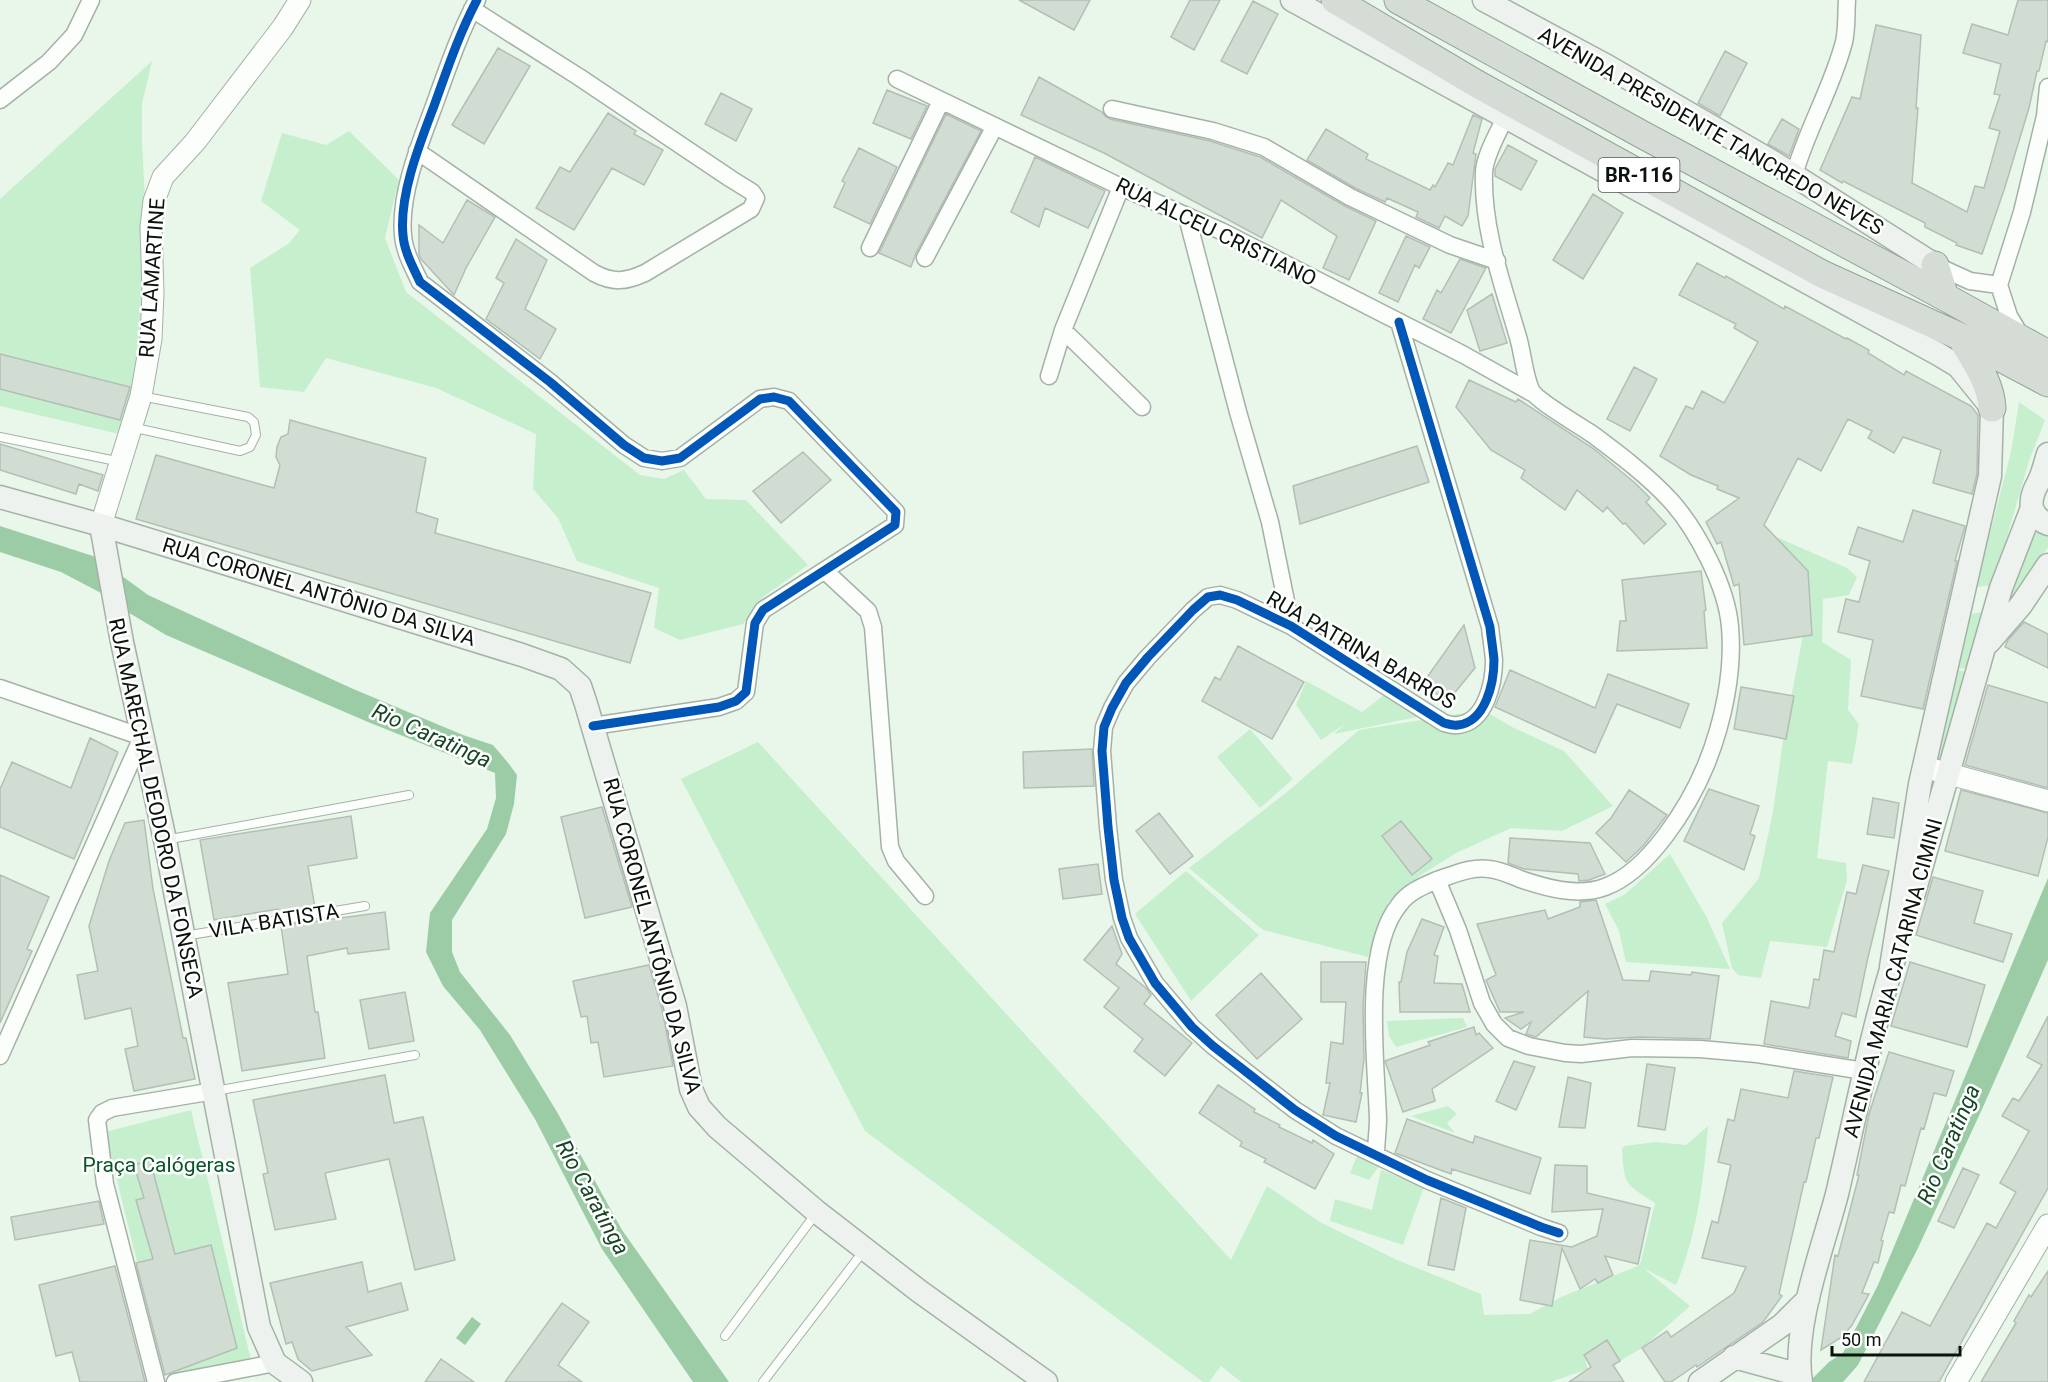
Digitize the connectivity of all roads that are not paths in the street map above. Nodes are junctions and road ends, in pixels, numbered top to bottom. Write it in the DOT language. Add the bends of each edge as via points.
graph roads {
  1 [pos="91,0"];
  2 [pos="300,0"];
  3 [pos="1292,0"];
  4 [pos="1335,0"];
  5 [pos="1398,0"];
  6 [pos="1484,0"];
  7 [pos="1847,0"];
  8 [pos="475,4"];
  9 [pos="897,79"];
  10 [pos="2048,87"];
  11 [pos="0,100"];
  12 [pos="941,101"];
  13 [pos="1112,109"];
  14 [pos="1505,118"];
  15 [pos="995,126"];
  16 [pos="417,151"];
  17 [pos="1794,175"];
  18 [pos="1121,187"];
  19 [pos="1186,217"];
  20 [pos="870,248"];
  21 [pos="925,258"];
  22 [pos="1497,261"];
  23 [pos="1935,265"];
  24 [pos="2000,285"];
  25 [pos="1945,297"];
  26 [pos="1399,322"];
  27 [pos="1063,330"];
  28 [pos="1961,337"];
  29 [pos="2024,340"];
  30 [pos="2048,354"];
  31 [pos="1049,376"];
  32 [pos="2047,382"];
  33 [pos="1532,393"];
  34 [pos="141,396"];
  35 [pos="1142,407"];
  36 [pos="1992,408"];
  37 [pos="131,427"];
  38 [pos="0,437"];
  39 [pos="2048,454"];
  40 [pos="122,462"];
  41 [pos="2043,480"];
  42 [pos="0,497"];
  43 [pos="2032,508"];
  44 [pos="2048,524"];
  45 [pos="102,534"];
  46 [pos="2048,565"];
  47 [pos="825,571"];
  48 [pos="1964,588"];
  49 [pos="2001,588"];
  50 [pos="1291,626"];
  51 [pos="1984,647"];
  52 [pos="0,688"];
  53 [pos="593,726"];
  54 [pos="142,737"];
  55 [pos="1924,767"];
  56 [pos="1949,773"];
  57 [pos="409,795"];
  58 [pos="2048,801"];
  59 [pos="165,840"];
  60 [pos="1437,880"];
  61 [pos="925,896"];
  62 [pos="365,906"];
  63 [pos="183,936"];
  64 [pos="1891,967"];
  65 [pos="415,1054"];
  66 [pos="0,1056"];
  67 [pos="1864,1071"];
  68 [pos="214,1091"];
  69 [pos="1376,1155"];
  70 [pos="817,1212"];
  71 [pos="2048,1225"];
  72 [pos="1559,1233"];
  73 [pos="865,1249"];
  74 [pos="1809,1298"];
  75 [pos="725,1336"];
  76 [pos="1734,1357"];
  77 [pos="275,1363"];
  78 [pos="1800,1378"];
  79 [pos="156,1382"];
  80 [pos="175,1382"];
  81 [pos="301,1382"];
  82 [pos="763,1382"];
  83 [pos="1046,1382"];
  84 [pos="1700,1382"];
  85 [pos="1956,1382"];
  1 -- 11 [label="street" via="74,35 49,62"];
  2 -- 34 [label="street, RUA LAMARTINE" via="195,142 163,177 154,201 151,227 151,339"];
  3 -- 14 [label="main road"];
  4 -- 28 [label="highway, BR-116" via="1487,90 1822,274"];
  5 -- 25 [label="highway, AVENIDA PRESIDENTE TANCREDO NEVES / BR-116"];
  6 -- 17 [label="main road, AVENIDA PRESIDENTE TANCREDO NEVES"];
  7 -- 17 [label="street" via="1845,39"];
  8 -- 16 [label="street"];
  8 -- 16 [label="street" via="752,192 755,202 752,209 645,273 618,282 594,273"];
  9 -- 12 [label="street, RUA ALCEU CRISTIANO"];
  10 -- 24 [label="street" via="2022,212"];
  12 -- 15 [label="street, RUA ALCEU CRISTIANO"];
  12 -- 20 [label="street"];
  13 -- 22 [label="street" via="1213,131 1264,147 1350,197 1450,244"];
  14 -- 22 [label="street" via="1483,170 1489,230"];
  14 -- 36 [label="main road" via="1938,354 1958,366"];
  15 -- 18 [label="street, RUA ALCEU CRISTIANO"];
  15 -- 21 [label="street"];
  16 -- 47 [label="street" via="402,221 408,254 420,282 550,382 624,445 644,458 662,462 680,458 760,399 774,398 789,401 832,445 896,512 895,525"];
  17 -- 23 [label="main road, AVENIDA PRESIDENTE TANCREDO NEVES"];
  18 -- 19 [label="street, RUA ALCEU CRISTIANO"];
  18 -- 27 [label="street"];
  19 -- 26 [label="street, RUA ALCEU CRISTIANO"];
  19 -- 50 [label="street" via="1270,522"];
  22 -- 33 [label="street"];
  23 -- 24 [label="street" via="1970,281"];
  23 -- 25 [label="highway"];
  24 -- 29 [label="street" via="2009,316"];
  25 -- 29 [label="highway, AVENIDA PRESIDENTE TANCREDO NEVES / BR-116"];
  26 -- 33 [label="street, RUA ALCEU CRISTIANO"];
  26 -- 50 [label="street, RUA PATRINA BARROS" via="1490,627 1493,681 1476,716 1456,726 1444,723"];
  27 -- 31 [label="street"];
  27 -- 35 [label="street"];
  28 -- 32 [label="highway, BR-116"];
  28 -- 36 [label="highway" via="1983,375 1992,396"];
  29 -- 30 [label="highway, AVENIDA PRESIDENTE TANCREDO NEVES / BR-116"];
  33 -- 60 [label="street, RUA ALCEU CRISTIANO" via="1636,469 1691,526 1720,586 1730,625 1730,662 1721,718 1695,791 1678,819 1628,876 1604,888 1579,891 1540,885 1487,868"];
  34 -- 37 [label="street, RUA LAMARTINE"];
  34 -- 37 [label="lane" via="248,417 256,428 254,442 240,451"];
  36 -- 48 [label="main road" via="1990,476"];
  37 -- 40 [label="street, RUA LAMARTINE"];
  38 -- 40 [label="lane"];
  39 -- 41 [label="main road, AVENIDA MARIA CATARINA CIMINI"];
  40 -- 45 [label="street, RUA LAMARTINE"];
  41 -- 43 [label="main road, AVENIDA MARIA CATARINA CIMINI" via="2032,494"];
  42 -- 45 [label="main road, RUA CORONEL ANTÔNIO DA SILVA"];
  43 -- 44 [label="main road"];
  43 -- 49 [label="main road, AVENIDA MARIA CATARINA CIMINI"];
  45 -- 53 [label="main road, RUA CORONEL ANTÔNIO DA SILVA" via="561,669 580,686"];
  45 -- 54 [label="main road, RUA MARECHAL DEODORO DA FONSECA"];
  46 -- 51 [label="main road, AVENIDA MARIA CATARINA CIMINI" via="2021,605"];
  47 -- 53 [label="street" via="763,610 755,623 746,692 736,701"];
  47 -- 61 [label="street" via="868,611 873,627 890,847 896,861"];
  48 -- 49 [label="main road"];
  48 -- 55 [label="main road"];
  49 -- 51 [label="main road, AVENIDA MARIA CATARINA CIMINI"];
  50 -- 69 [label="street, RUA PATRINA BARROS" via="1237,600 1220,595 1208,597 1126,684 1104,727 1102,751 1114,879 1129,938 1155,982 1192,1027 1295,1110"];
  51 -- 56 [label="main road, AVENIDA MARIA CATARINA CIMINI"];
  52 -- 54 [label="street"];
  53 -- 70 [label="main road, RUA CORONEL ANTÔNIO DA SILVA" via="675,1006 691,1089 699,1107"];
  54 -- 59 [label="main road, RUA MARECHAL DEODORO DA FONSECA"];
  54 -- 66 [label="street"];
  55 -- 56 [label="street"];
  55 -- 64 [label="main road"];
  56 -- 58 [label="street"];
  56 -- 64 [label="main road, AVENIDA MARIA CATARINA CIMINI"];
  57 -- 59 [label="lane"];
  59 -- 63 [label="main road, RUA MARECHAL DEODORO DA FONSECA"];
  60 -- 67 [label="street" via="1482,1003 1508,1038 1529,1047 1565,1053 1632,1048 1701,1049"];
  60 -- 69 [label="street, RUA ALCEU CRISTIANO" via="1416,889 1398,905 1385,930 1376,966"];
  62 -- 63 [label="lane, VILA BATISTA"];
  63 -- 68 [label="main road, RUA MARECHAL DEODORO DA FONSECA"];
  64 -- 67 [label="main road, AVENIDA MARIA CATARINA CIMINI"];
  65 -- 68 [label="lane"];
  67 -- 74 [label="main road, AVENIDA MARIA CATARINA CIMINI"];
  68 -- 77 [label="main road" via="259,1327"];
  68 -- 79 [label="street" via="112,1108 97,1120 105,1184"];
  69 -- 72 [label="street" via="1454,1192"];
  70 -- 73 [label="main road, RUA CORONEL ANTÔNIO DA SILVA"];
  70 -- 75 [label="lane"];
  71 -- 85 [label="street"];
  73 -- 82 [label="lane"];
  73 -- 83 [label="main road, RUA CORONEL ANTÔNIO DA SILVA"];
  74 -- 76 [label="main road" via="1782,1325"];
  74 -- 78 [label="main road, AVENIDA MARIA CATARINA CIMINI" via="1802,1328"];
  76 -- 78 [label="main road"];
  76 -- 84 [label="main road"];
  77 -- 80 [label="street"];
  77 -- 81 [label="main road"];
}
